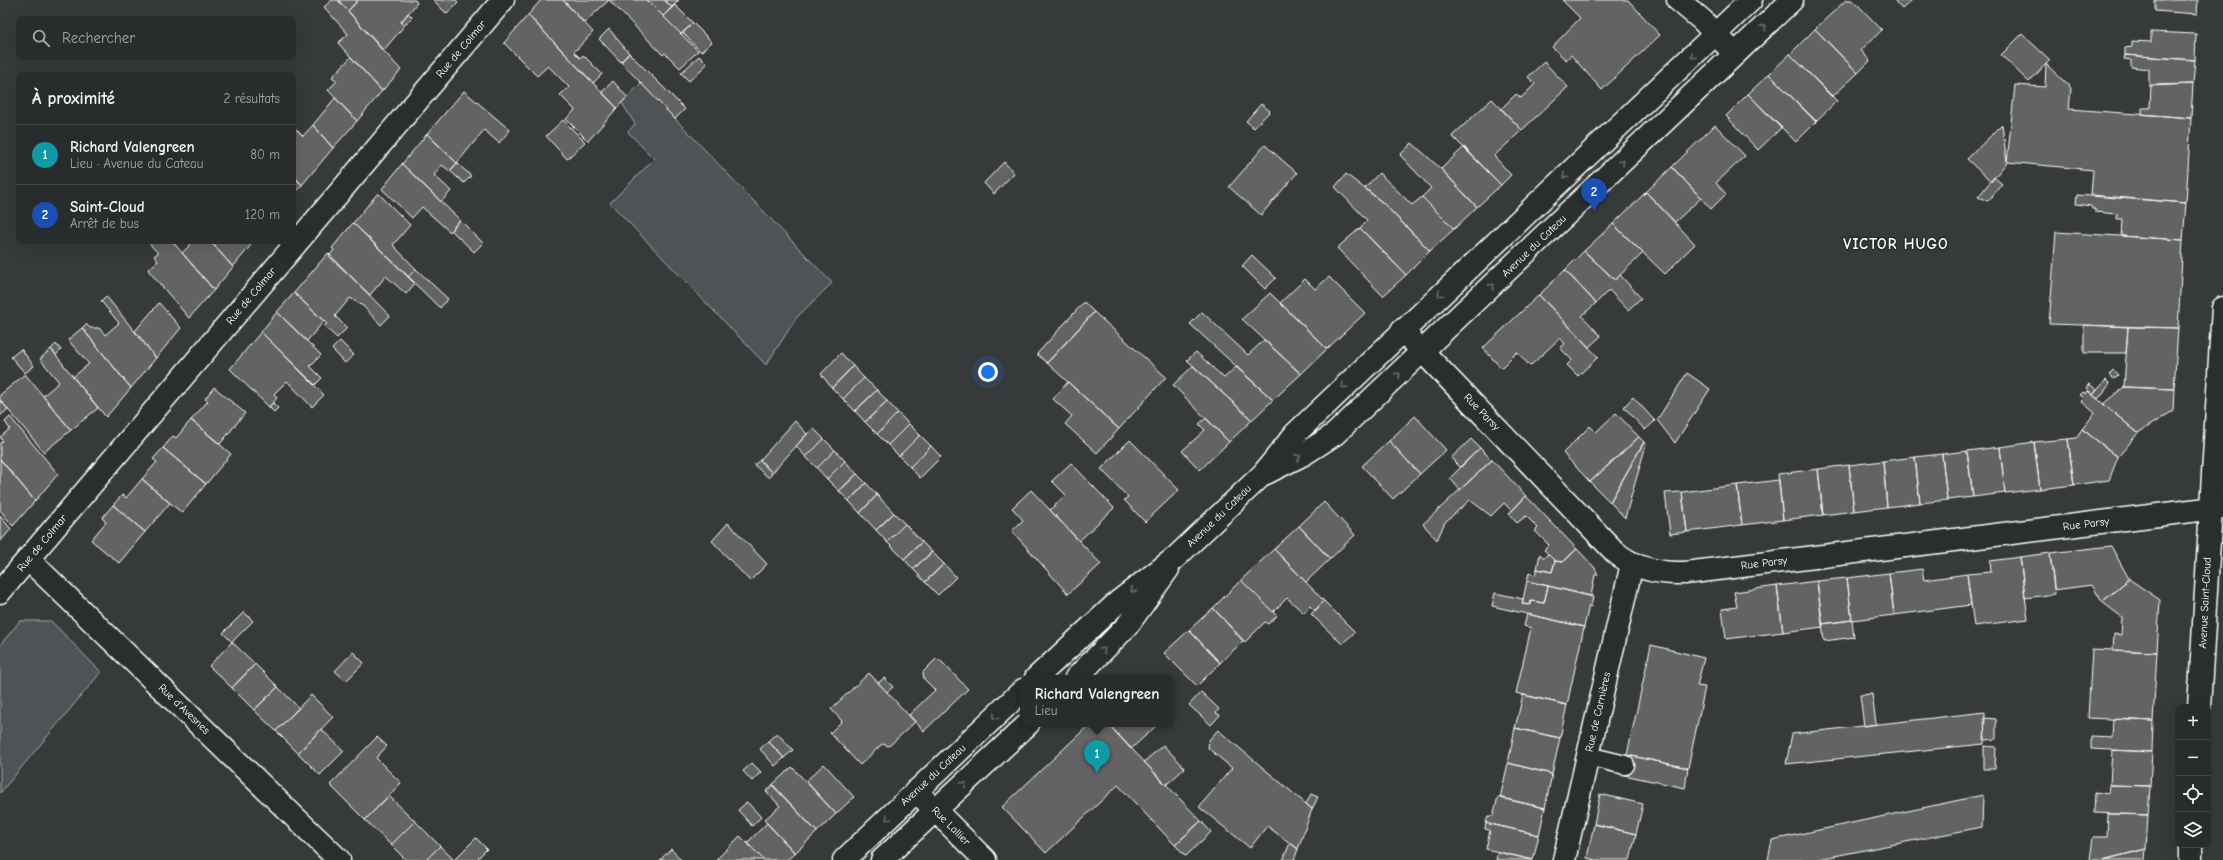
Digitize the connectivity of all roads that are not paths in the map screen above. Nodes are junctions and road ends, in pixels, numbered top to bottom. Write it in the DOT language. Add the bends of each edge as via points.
graph roads {
  1 [pos="503,0"];
  2 [pos="1678,0"];
  3 [pos="1751,0"];
  4 [pos="1792,0"];
  5 [pos="1715,34"];
  6 [pos="1735,54"];
  7 [pos="296,244"];
  8 [pos="296,244"];
  9 [pos="2223,308"];
  10 [pos="1402,330"];
  11 [pos="1424,350"];
  12 [pos="1263,474"];
  13 [pos="2217,508"];
  14 [pos="1175,558"];
  15 [pos="28,559"];
  16 [pos="1632,564"];
  17 [pos="0,592"];
  18 [pos="1039,675"];
  19 [pos="1079,675"];
  20 [pos="1020,693"];
  21 [pos="2199,704"];
  22 [pos="1025,727"];
  23 [pos="1588,756"];
  24 [pos="1625,765"];
  25 [pos="916,791"];
  26 [pos="936,811"];
  27 [pos="2191,848"];
  28 [pos="339,860"];
  29 [pos="844,860"];
  30 [pos="882,860"];
  31 [pos="985,860"];
  32 [pos="1564,860"];
  33 [pos="2191,860"];
  1 -- 7 [label="street, Rue de Colmar"];
  2 -- 5 [label="street"];
  3 -- 5 [label="street, Avenue du Cateau"];
  6 -- 4 [label="street, Avenue du Cateau, one-way"];
  5 -- 6 [label="street"];
  5 -- 10 [label="street, Avenue du Cateau, one-way"];
  11 -- 6 [label="street, Avenue du Cateau, one-way"];
  8 -- 15 [label="street, Rue de Colmar"];
  9 -- 13 [label="street, Avenue Saint-Cloud"];
  10 -- 11 [label="street, Rue Parsy"];
  10 -- 12 [label="street, Avenue du Cateau, one-way" via="1295,434"];
  12 -- 11 [label="street, Avenue du Cateau, one-way" via="1304,454 1335,434"];
  11 -- 16 [label="street, Rue Parsy" via="1615,552"];
  12 -- 14 [label="street, Avenue du Cateau"];
  13 -- 16 [label="street, Rue Parsy" via="1685,573 1658,572"];
  13 -- 21 [label="street, Avenue Saint-Cloud"];
  14 -- 18 [label="street, Avenue du Cateau, one-way" via="1112,607"];
  19 -- 14 [label="street, Avenue du Cateau, one-way" via="1127,626"];
  15 -- 17 [label="street, Rue de Colmar"];
  15 -- 28 [label="street, Rue d'Avesnes"];
  16 -- 23 [label="street, Rue de Carnières"];
  20 -- 25 [label="street, Avenue du Cateau, one-way"];
  26 -- 22 [label="street, one-way"];
  23 -- 24 [label="lane"];
  23 -- 32 [label="street, Rue de Carnières"];
  25 -- 26 [label="street, Rue Lallier"];
  25 -- 29 [label="street, Avenue du Cateau, one-way"];
  26 -- 30 [label="street"];
  26 -- 31 [label="street, Rue Lallier"];
  27 -- 33 [label="street"];
}
